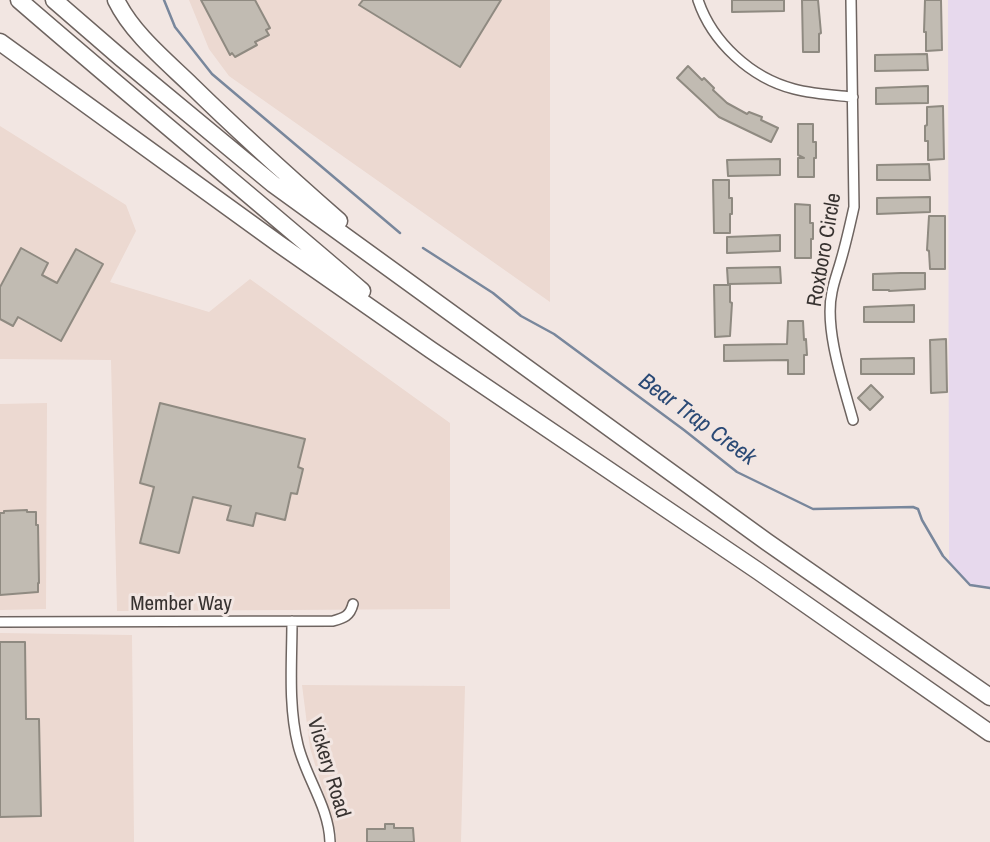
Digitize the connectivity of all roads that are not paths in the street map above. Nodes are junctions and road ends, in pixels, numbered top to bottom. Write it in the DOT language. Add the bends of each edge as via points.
graph roads {
  1 [pos="19,0"];
  2 [pos="54,0"];
  3 [pos="116,0"];
  4 [pos="698,0"];
  5 [pos="851,0"];
  6 [pos="0,42"];
  7 [pos="853,97"];
  8 [pos="403,279"];
  9 [pos="431,350"];
  10 [pos="853,420"];
  11 [pos="353,604"];
  12 [pos="292,621"];
  13 [pos="0,622"];
  14 [pos="990,697"];
  15 [pos="990,733"];
  16 [pos="330,842"];
  1 -- 9 [label="highway"];
  2 -- 8 [label="highway" via="273,184"];
  3 -- 8 [label="highway" via="136,30 166,61"];
  4 -- 7 [label="street" via="724,45 753,70 792,89"];
  5 -- 7 [label="street, Roxboro Circle"];
  6 -- 9 [label="highway"];
  7 -- 10 [label="street, Roxboro Circle" via="854,207 830,308 832,337"];
  8 -- 14 [label="highway"];
  9 -- 15 [label="highway"];
  11 -- 12 [label="street, Member Way" via="344,618"];
  12 -- 13 [label="street, Member Way"];
  12 -- 16 [label="street, Vickery Road" via="294,728 327,817"];
}
